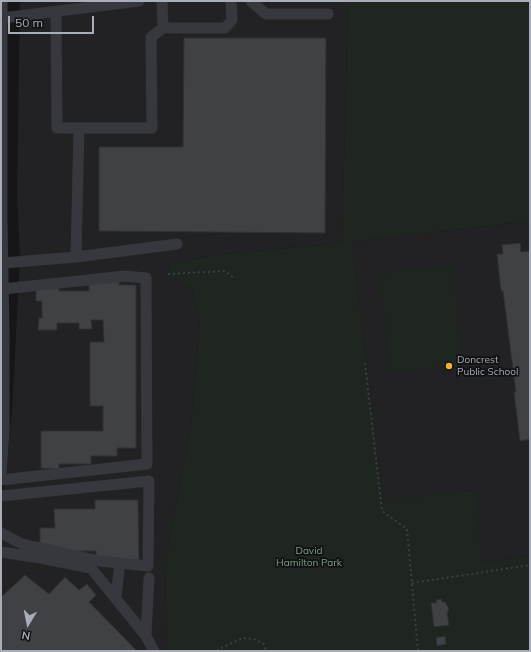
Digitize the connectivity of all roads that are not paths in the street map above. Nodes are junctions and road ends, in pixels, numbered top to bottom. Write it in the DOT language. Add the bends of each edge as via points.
graph roads {
  1 [pos="2,1"];
  2 [pos="139,1"];
  3 [pos="162,1"];
  4 [pos="231,1"];
  5 [pos="251,1"];
  6 [pos="56,12"];
  7 [pos="328,14"];
  8 [pos="2,18"];
  9 [pos="163,28"];
  10 [pos="2,79"];
  11 [pos="79,128"];
  12 [pos="2,183"];
  13 [pos="177,244"];
  14 [pos="76,258"];
  15 [pos="3,263"];
  16 [pos="3,288"];
  17 [pos="2,305"];
  18 [pos="3,366"];
  19 [pos="3,384"];
  20 [pos="2,440"];
  21 [pos="1,466"];
  22 [pos="1,480"];
  23 [pos="1,496"];
  24 [pos="1,533"];
  25 [pos="1,552"];
  26 [pos="119,570"];
  27 [pos="149,578"];
  28 [pos="116,597"];
  29 [pos="146,636"];
  30 [pos="154,651"];
  1 -- 8 [label="street"];
  2 -- 6 [label="street"];
  3 -- 9 [label="street"];
  4 -- 9 [label="street" via="232,20 224,28"];
  5 -- 7 [label="street" via="266,14"];
  6 -- 8 [label="street"];
  6 -- 11 [label="street" via="57,128"];
  8 -- 10 [label="street"];
  9 -- 11 [label="street" via="151,37 152,128"];
  10 -- 12 [label="street"];
  11 -- 14 [label="street"];
  12 -- 15 [label="street"];
  13 -- 14 [label="street"];
  14 -- 15 [label="street"];
  15 -- 16 [label="street"];
  16 -- 17 [label="street"];
  16 -- 22 [label="street" via="124,276 146,278 147,464"];
  17 -- 18 [label="street"];
  18 -- 19 [label="street"];
  19 -- 20 [label="street"];
  20 -- 21 [label="street"];
  23 -- 24 [label="street" via="149,481 148,566 100,561 22,544"];
  25 -- 28 [label="street" via="91,568"];
  26 -- 28 [label="street"];
  27 -- 29 [label="street"];
  28 -- 29 [label="street"];
  29 -- 30 [label="street"];
}
